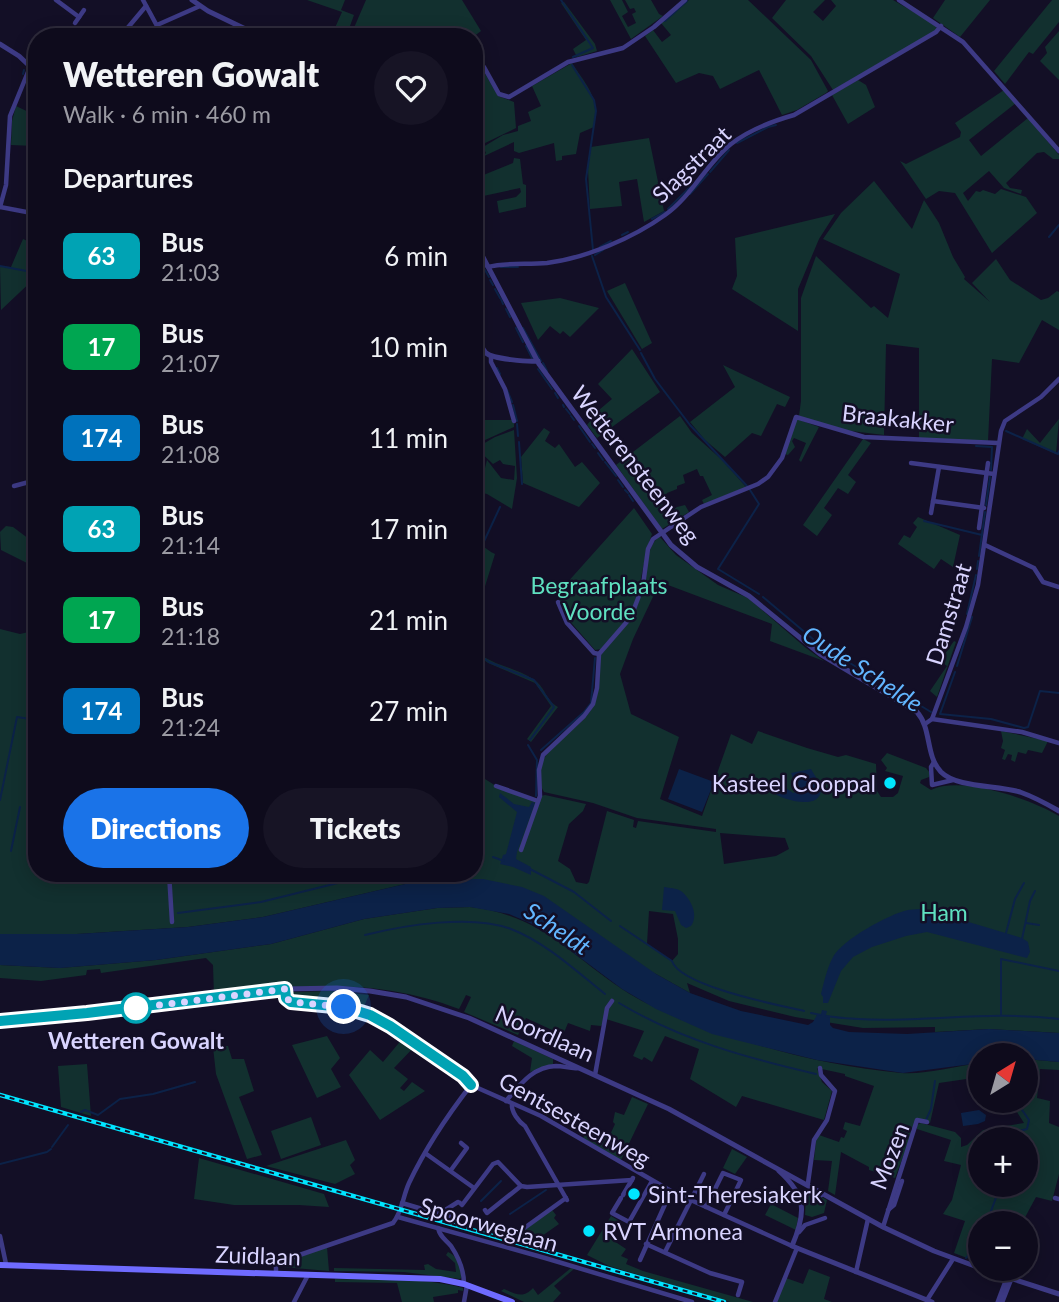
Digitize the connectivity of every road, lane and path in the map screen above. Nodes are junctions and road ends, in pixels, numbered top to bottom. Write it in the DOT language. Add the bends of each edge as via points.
graph roads {
  1 [pos="56,0"];
  2 [pos="192,0"];
  3 [pos="208,0"];
  4 [pos="685,0"];
  5 [pos="899,0"];
  6 [pos="145,3"];
  7 [pos="201,7"];
  8 [pos="84,10"];
  9 [pos="79,17"];
  10 [pos="75,23"];
  11 [pos="157,25"];
  12 [pos="941,26"];
  13 [pos="127,28"];
  14 [pos="158,28"];
  15 [pos="244,28"];
  16 [pos="0,44"];
  17 [pos="28,65"];
  18 [pos="483,66"];
  19 [pos="28,72"];
  20 [pos="1059,151"];
  21 [pos="0,207"];
  22 [pos="28,212"];
  23 [pos="483,258"];
  24 [pos="487,266"];
  25 [pos="483,268"];
  26 [pos="483,348"];
  27 [pos="492,356"];
  28 [pos="538,361"];
  29 [pos="1059,379"];
  30 [pos="514,421"];
  31 [pos="998,443"];
  32 [pos="911,463"];
  33 [pos="988,463"];
  34 [pos="939,467"];
  35 [pos="987,473"];
  36 [pos="994,474"];
  37 [pos="28,482"];
  38 [pos="15,486"];
  39 [pos="933,501"];
  40 [pos="982,508"];
  41 [pos="989,509"];
  42 [pos="931,513"];
  43 [pos="979,528"];
  44 [pos="661,533"];
  45 [pos="985,545"];
  46 [pos="1059,587"];
  47 [pos="558,602"];
  48 [pos="598,654"];
  49 [pos="932,719"];
  50 [pos="925,724"];
  51 [pos="1059,743"];
  52 [pos="934,762"];
  53 [pos="953,780"];
  54 [pos="496,786"];
  55 [pos="538,801"];
  56 [pos="1059,811"];
  57 [pos="521,850"];
  58 [pos="170,882"];
  59 [pos="172,922"];
  60 [pos="285,989"];
  61 [pos="612,1000"];
  62 [pos="0,1021"];
  63 [pos="556,1057"];
  64 [pos="555,1066"];
  65 [pos="580,1068"];
  66 [pos="820,1068"];
  67 [pos="595,1075"];
  68 [pos="471,1085"];
  69 [pos="506,1101"];
  70 [pos="512,1104"];
  71 [pos="927,1122"];
  72 [pos="461,1143"];
  73 [pos="425,1153"];
  74 [pos="774,1165"];
  75 [pos="451,1170"];
  76 [pos="637,1172"];
  77 [pos="704,1174"];
  78 [pos="632,1180"];
  79 [pos="652,1181"];
  80 [pos="902,1181"];
  81 [pos="808,1183"];
  82 [pos="524,1186"];
  83 [pos="560,1186"];
  84 [pos="474,1188"];
  85 [pos="671,1191"];
  86 [pos="691,1200"];
  87 [pos="801,1201"];
  88 [pos="402,1203"];
  89 [pos="842,1205"];
  90 [pos="706,1207"];
  91 [pos="485,1210"];
  92 [pos="888,1210"];
  93 [pos="439,1214"];
  94 [pos="724,1215"];
  95 [pos="398,1217"];
  96 [pos="453,1217"];
  97 [pos="825,1219"];
  98 [pos="868,1219"];
  99 [pos="883,1227"];
  100 [pos="438,1228"];
  101 [pos="513,1232"];
  102 [pos="798,1233"];
  103 [pos="0,1236"];
  104 [pos="646,1244"];
  105 [pos="794,1247"];
  106 [pos="665,1252"];
  107 [pos="953,1259"];
  108 [pos="640,1260"];
  109 [pos="968,1264"];
  110 [pos="3,1265"];
  111 [pos="856,1272"];
  112 [pos="276,1274"];
  113 [pos="308,1274"];
  114 [pos="1008,1281"];
  115 [pos="1016,1281"];
  116 [pos="465,1284"];
  117 [pos="1059,1294"];
  118 [pos="738,1295"];
  119 [pos="929,1301"];
  120 [pos="294,1302"];
  121 [pos="464,1302"];
  122 [pos="512,1302"];
  123 [pos="692,1302"];
  124 [pos="775,1302"];
  125 [pos="1000,1302"];
  1 -- 9 [label="street"];
  2 -- 7 [label="street"];
  3 -- 7 [label="street"];
  4 -- 18 [label="street" via="622,48 568,62 509,97 499,94"];
  5 -- 12 [label="street"];
  6 -- 11 [label="street"];
  6 -- 13 [label="street"];
  7 -- 11 [label="street"];
  7 -- 15 [label="street"];
  8 -- 9 [label="street"];
  9 -- 10 [label="street"];
  11 -- 14 [label="street"];
  12 -- 20 [label="street" via="983,63"];
  12 -- 24 [label="street, Slagstraat" via="794,115 732,144 658,219 589,254 554,262"];
  16 -- 17 [label="street"];
  19 -- 21 [label="street" via="10,116 6,185"];
  21 -- 22 [label="street"];
  23 -- 24 [label="street, Wetterensteenweg"];
  24 -- 25 [label="street"];
  24 -- 28 [label="street, Wetterensteenweg"];
  26 -- 27 [label="street"];
  27 -- 28 [label="street"];
  27 -- 30 [label="street"];
  28 -- 44 [label="street, Wetterensteenweg"];
  29 -- 31 [label="street, Damstraat" via="1005,421"];
  31 -- 36 [label="street, Damstraat"];
  31 -- 44 [label="street, Braakakker" via="863,437 796,417 782,458 768,477 701,507"];
  32 -- 34 [label="street"];
  33 -- 35 [label="street"];
  34 -- 35 [label="street"];
  34 -- 39 [label="street"];
  35 -- 36 [label="street"];
  35 -- 40 [label="street"];
  36 -- 41 [label="street, Damstraat"];
  37 -- 38 [label="street"];
  39 -- 40 [label="street"];
  39 -- 42 [label="street"];
  40 -- 41 [label="street"];
  40 -- 43 [label="street"];
  41 -- 45 [label="street, Damstraat"];
  44 -- 48 [label="street" via="650,543 631,617"];
  44 -- 50 [label="street, Wetterensteenweg" via="697,567 750,596 820,654 913,709"];
  45 -- 46 [label="street" via="1030,566 1043,582"];
  45 -- 49 [label="street, Damstraat" via="972,607"];
  47 -- 48 [label="street" via="567,623"];
  48 -- 55 [label="street" via="594,701 543,755"];
  49 -- 50 [label="street"];
  49 -- 51 [label="street" via="1022,732"];
  50 -- 52 [label="street"];
  52 -- 53 [label="street"];
  52 -- 53 [label="street" via="932,785"];
  53 -- 56 [label="street" via="1021,793"];
  54 -- 55 [label="street"];
  55 -- 57 [label="street"];
  58 -- 59 [label="street"];
  60 -- 62 [label="street, Noordlaan"];
  60 -- 63 [label="street, Noordlaan" via="337,988 406,998 469,1018"];
  60 -- 68 [label="street, Gentsesteenweg" via="291,1002 344,1007 379,1019"];
  61 -- 67 [label="street"];
  63 -- 64 [label="street"];
  63 -- 65 [label="street, Noordlaan"];
  64 -- 65 [label="street"];
  64 -- 69 [label="street" via="530,1074"];
  65 -- 67 [label="street, Noordlaan"];
  66 -- 81 [label="street" via="835,1091 827,1120 814,1140"];
  67 -- 74 [label="street, Noordlaan"];
  68 -- 69 [label="street, Gentsesteenweg"];
  68 -- 73 [label="street"];
  69 -- 70 [label="street, Gentsesteenweg"];
  70 -- 76 [label="street, Gentsesteenweg"];
  70 -- 83 [label="street"];
  71 -- 92 [label="street, Mozen" via="917,1120"];
  72 -- 75 [label="street" via="467,1148"];
  73 -- 75 [label="street"];
  73 -- 88 [label="street"];
  74 -- 81 [label="street, Noordlaan"];
  74 -- 87 [label="street, Noordlaan" via="791,1181"];
  75 -- 84 [label="street"];
  76 -- 78 [label="street"];
  76 -- 79 [label="street, Gentsesteenweg"];
  77 -- 86 [label="street"];
  78 -- 79 [label="street" via="612,1213 627,1221"];
  78 -- 83 [label="street"];
  79 -- 85 [label="street, Gentsesteenweg"];
  80 -- 92 [label="street, Mozen"];
  81 -- 89 [label="street, Noordlaan"];
  82 -- 83 [label="street"];
  82 -- 84 [label="street" via="498,1162"];
  82 -- 91 [label="street" via="487,1213"];
  83 -- 101 [label="street" via="566,1199"];
  84 -- 93 [label="street" via="462,1205"];
  85 -- 86 [label="street, Gentsesteenweg"];
  85 -- 104 [label="street"];
  86 -- 90 [label="street, Gentsesteenweg"];
  86 -- 106 [label="street"];
  87 -- 89 [label="street, Noordlaan" via="813,1192"];
  87 -- 102 [label="street"];
  88 -- 93 [label="street"];
  88 -- 95 [label="street"];
  89 -- 98 [label="street, Noordlaan"];
  90 -- 94 [label="street, Gentsesteenweg"];
  90 -- 94 [label="street" via="723,1172 741,1180"];
  92 -- 99 [label="street, Mozen"];
  93 -- 96 [label="street"];
  94 -- 105 [label="street, Gentsesteenweg"];
  95 -- 100 [label="street, Spoorweglaan"];
  95 -- 112 [label="street" via="389,1226 282,1261"];
  97 -- 102 [label="street"];
  98 -- 99 [label="street, Noordlaan"];
  98 -- 111 [label="street"];
  99 -- 107 [label="street, Noordlaan"];
  100 -- 116 [label="street" via="461,1264"];
  100 -- 123 [label="street, Spoorweglaan"];
  102 -- 105 [label="street"];
  103 -- 110 [label="street"];
  104 -- 106 [label="street"];
  104 -- 108 [label="street"];
  105 -- 111 [label="street, Gentsesteenweg"];
  105 -- 124 [label="street"];
  106 -- 118 [label="street" via="742,1282"];
  107 -- 109 [label="street, Noordlaan"];
  107 -- 119 [label="street"];
  110 -- 112 [label="main road, Zuidlaan"];
  111 -- 119 [label="street, Gentsesteenweg"];
  112 -- 113 [label="main road, Zuidlaan"];
  113 -- 116 [label="main road, Zuidlaan"];
  113 -- 120 [label="street"];
  114 -- 125 [label="street"];
  115 -- 117 [label="street, Noordlaan"];
  116 -- 121 [label="street"];
  116 -- 122 [label="main road, Zuidlaan"];
}
